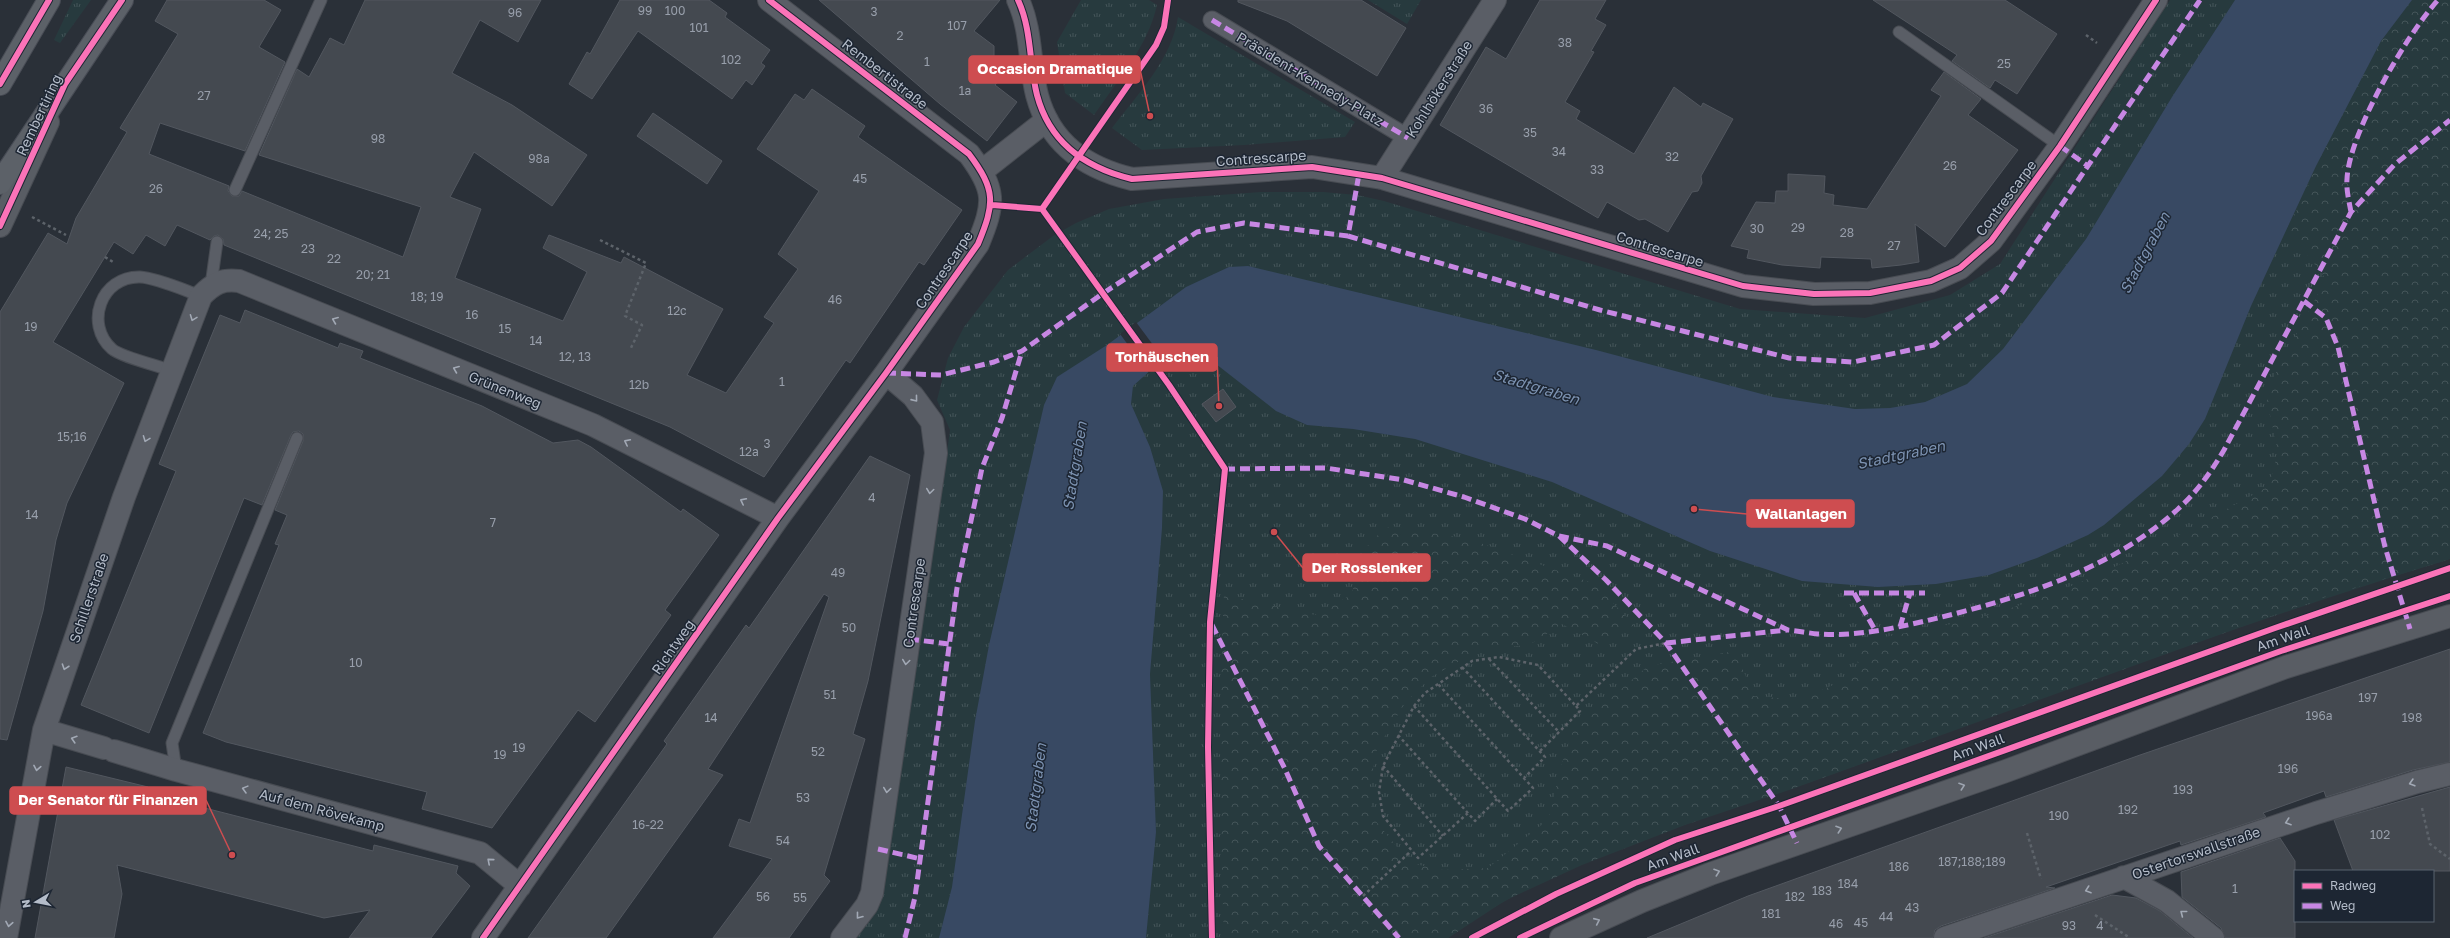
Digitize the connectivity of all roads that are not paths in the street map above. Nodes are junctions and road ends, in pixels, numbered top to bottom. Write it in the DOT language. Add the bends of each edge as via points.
graph roads {
  1 [pos="49,0"];
  2 [pos="122,0"];
  3 [pos="321,0"];
  4 [pos="1018,0"];
  5 [pos="1495,0"];
  6 [pos="2156,0"];
  7 [pos="774,1"];
  8 [pos="1212,20"];
  9 [pos="1899,32"];
  10 [pos="0,84"];
  11 [pos="65,84"];
  12 [pos="1047,120"];
  13 [pos="1408,138"];
  14 [pos="2060,146"];
  15 [pos="982,171"];
  16 [pos="1382,178"];
  17 [pos="0,183"];
  18 [pos="235,190"];
  19 [pos="0,226"];
  20 [pos="217,242"];
  21 [pos="212,287"];
  22 [pos="172,371"];
  23 [pos="886,373"];
  24 [pos="297,438"];
  25 [pos="778,518"];
  26 [pos="2450,616"];
  27 [pos="44,730"];
  28 [pos="176,770"];
  29 [pos="2450,774"];
  30 [pos="2124,877"];
  31 [pos="520,886"];
  32 [pos="6,938"];
  33 [pos="483,938"];
  34 [pos="842,938"];
  35 [pos="1561,938"];
  36 [pos="1945,938"];
  37 [pos="2213,938"];
  1 -- 10 [label="main road"];
  2 -- 11 [label="main road, Rembertiring"];
  3 -- 18 [label="lane"];
  4 -- 12 [label="street, Contrescarpe" via="1029,38 1037,96"];
  5 -- 13 [label="street, Kohlhökerstraße"];
  6 -- 14 [label="street, Contrescarpe"];
  7 -- 15 [label="street, Rembertistraße" via="969,154"];
  8 -- 13 [label="street, Präsident-Kennedy-Platz"];
  9 -- 14 [label="lane"];
  11 -- 17 [label="main road, Rembertiring"];
  11 -- 19 [label="main road, Rembertiring"];
  12 -- 15 [label="street"];
  12 -- 16 [label="street, Contrescarpe" via="1068,148 1088,164 1108,174 1132,179 1312,167"];
  13 -- 16 [label="street, Kohlhökerstraße"];
  14 -- 16 [label="street, Contrescarpe" via="1992,241 1960,268 1931,281 1870,293 1814,294 1743,286"];
  15 -- 23 [label="street, Contrescarpe" via="989,187 992,205 978,244"];
  20 -- 21 [label="lane"];
  21 -- 22 [label="street, Schillerstraße, one-way"];
  21 -- 22 [label="lane" via="142,277 131,278 110,288 98,309 101,335 114,351"];
  25 -- 21 [label="street, Grünenweg, one-way" via="593,425 239,281"];
  22 -- 27 [label="street, Schillerstraße, one-way" via="124,497"];
  23 -- 25 [label="street, Richtweg"];
  23 -- 34 [label="street, Contrescarpe, one-way" via="913,396 932,422 936,453 872,893 867,906"];
  24 -- 28 [label="lane" via="172,743"];
  25 -- 31 [label="street, Richtweg"];
  35 -- 26 [label="main road, Am Wall, one-way" via="1642,901 1710,874 2006,771 2286,667"];
  28 -- 27 [label="street, Auf dem Rövekamp, one-way"];
  27 -- 32 [label="street, Schillerstraße, one-way"];
  31 -- 28 [label="street, Auf dem Rövekamp, one-way" via="480,852"];
  29 -- 30 [label="street, Ostertorswallstraße, one-way" via="2316,813"];
  30 -- 36 [label="street, Ostertorswallstraße, one-way"];
  37 -- 30 [label="street, one-way" via="2167,901"];
  31 -- 33 [label="street, Richtweg"];
}
